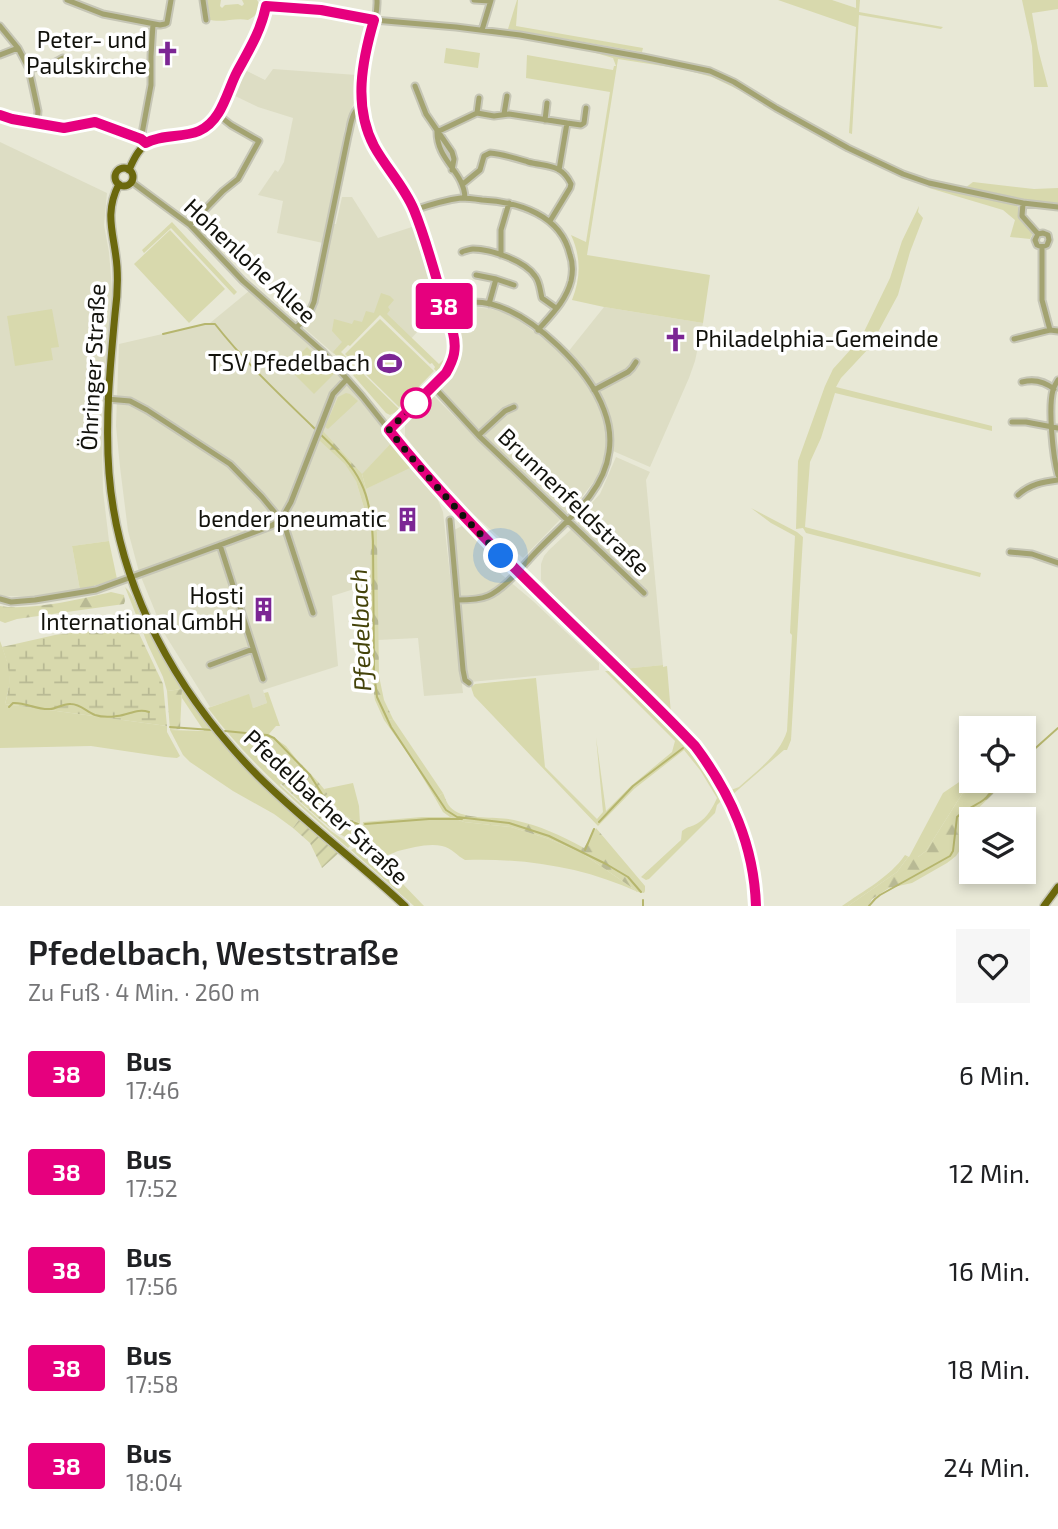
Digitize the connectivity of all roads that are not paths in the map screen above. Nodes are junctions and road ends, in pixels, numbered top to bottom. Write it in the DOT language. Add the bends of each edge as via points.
graph roads {
  1 [pos="67,0"];
  2 [pos="87,0"];
  3 [pos="171,0"];
  4 [pos="203,0"];
  5 [pos="377,0"];
  6 [pos="474,0"];
  7 [pos="490,1"];
  8 [pos="265,3"];
  9 [pos="85,8"];
  10 [pos="206,20"];
  11 [pos="374,20"];
  12 [pos="153,23"];
  13 [pos="0,26"];
  14 [pos="482,30"];
  15 [pos="18,48"];
  16 [pos="0,55"];
  17 [pos="63,58"];
  18 [pos="29,69"];
  19 [pos="415,86"];
  20 [pos="507,96"];
  21 [pos="479,98"];
  22 [pos="547,103"];
  23 [pos="363,105"];
  24 [pos="586,108"];
  25 [pos="477,113"];
  26 [pos="218,114"];
  27 [pos="504,114"];
  28 [pos="0,115"];
  29 [pos="545,120"];
  30 [pos="37,123"];
  31 [pos="567,123"];
  32 [pos="437,132"];
  33 [pos="143,141"];
  34 [pos="129,170"];
  35 [pos="559,170"];
  36 [pos="134,183"];
  37 [pos="119,184"];
  38 [pos="463,184"];
  39 [pos="465,198"];
  40 [pos="509,203"];
  41 [pos="1023,204"];
  42 [pos="1058,207"];
  43 [pos="414,210"];
  44 [pos="550,220"];
  45 [pos="190,225"];
  46 [pos="1038,234"];
  47 [pos="1049,240"];
  48 [pos="1057,241"];
  49 [pos="1042,247"];
  50 [pos="462,252"];
  51 [pos="501,255"];
  52 [pos="476,275"];
  53 [pos="496,279"];
  54 [pos="514,285"];
  55 [pos="489,304"];
  56 [pos="443,306"];
  57 [pos="556,309"];
  58 [pos="296,328"];
  59 [pos="538,330"];
  60 [pos="1050,330"];
  61 [pos="1058,331"];
  62 [pos="1014,339"];
  63 [pos="636,362"];
  64 [pos="347,379"];
  65 [pos="1058,380"];
  66 [pos="1021,382"];
  67 [pos="433,386"];
  68 [pos="1054,389"];
  69 [pos="594,390"];
  70 [pos="107,399"];
  71 [pos="514,407"];
  72 [pos="1012,422"];
  73 [pos="1055,427"];
  74 [pos="389,430"];
  75 [pos="479,435"];
  76 [pos="1058,477"];
  77 [pos="1018,495"];
  78 [pos="281,520"];
  79 [pos="450,520"];
  80 [pos="567,520"];
  81 [pos="220,545"];
  82 [pos="1010,552"];
  83 [pos="1058,563"];
  84 [pos="517,572"];
  85 [pos="130,578"];
  86 [pos="645,593"];
  87 [pos="0,599"];
  88 [pos="457,600"];
  89 [pos="313,613"];
  90 [pos="253,649"];
  91 [pos="210,665"];
  92 [pos="263,679"];
  93 [pos="469,683"];
  94 [pos="222,737"];
  95 [pos="1058,887"];
  96 [pos="405,906"];
  97 [pos="756,906"];
  98 [pos="1044,906"];
  1 -- 9 [label="street"];
  2 -- 9 [label="street"];
  3 -- 12 [label="street" via="165,24"];
  4 -- 10 [label="street"];
  5 -- 11 [label="street"];
  6 -- 7 [label="street"];
  7 -- 14 [label="street"];
  8 -- 11 [label="street"];
  8 -- 26 [label="main road" via="258,34"];
  9 -- 12 [label="street"];
  11 -- 14 [label="street"];
  11 -- 23 [label="street" via="361,72"];
  12 -- 33 [label="street" via="152,85"];
  13 -- 15 [label="street"];
  14 -- 41 [label="street" via="710,71 903,174"];
  15 -- 16 [label="street"];
  15 -- 18 [label="street"];
  17 -- 18 [label="street"];
  18 -- 30 [label="street"];
  19 -- 32 [label="street"];
  20 -- 27 [label="street"];
  21 -- 25 [label="street"];
  22 -- 29 [label="street"];
  23 -- 43 [label="street" via="374,146"];
  23 -- 58 [label="street" via="354,111 314,302"];
  24 -- 31 [label="street" via="584,123"];
  25 -- 27 [label="street"];
  25 -- 32 [label="street"];
  26 -- 33 [label="main road" via="202,130"];
  26 -- 45 [label="street" via="259,141 238,179"];
  27 -- 29 [label="street"];
  28 -- 30 [label="street"];
  29 -- 31 [label="street"];
  30 -- 33 [label="street" via="64,128 95,122"];
  31 -- 35 [label="street"];
  32 -- 38 [label="street" via="437,142"];
  33 -- 34 [label="main road"];
  34 -- 36 [label="main road"];
  34 -- 37 [label="main road" via="118,171"];
  35 -- 38 [label="street" via="489,153 480,170"];
  35 -- 44 [label="street" via="571,184"];
  36 -- 37 [label="main road"];
  36 -- 45 [label="street, Hohenlohe Allee"];
  37 -- 70 [label="main road, Öhringer Straße" via="109,218 117,299"];
  38 -- 39 [label="street"];
  39 -- 40 [label="street"];
  39 -- 43 [label="street"];
  40 -- 44 [label="street"];
  40 -- 51 [label="street" via="501,230"];
  41 -- 42 [label="street"];
  41 -- 46 [label="street" via="1022,216"];
  43 -- 56 [label="street"];
  44 -- 57 [label="street" via="563,235 572,261 570,283"];
  45 -- 58 [label="street, Hohenlohe Allee"];
  46 -- 47 [label="street"];
  46 -- 49 [label="street" via="1035,243"];
  47 -- 48 [label="street"];
  47 -- 49 [label="street"];
  49 -- 60 [label="street" via="1042,300"];
  50 -- 51 [label="street" via="472,249"];
  51 -- 57 [label="street" via="534,273 541,298"];
  52 -- 53 [label="street"];
  53 -- 54 [label="street"];
  53 -- 55 [label="street"];
  55 -- 56 [label="street"];
  55 -- 59 [label="street"];
  56 -- 67 [label="street" via="455,349 452,363"];
  57 -- 59 [label="street"];
  58 -- 64 [label="street, Hohenlohe Allee"];
  59 -- 69 [label="street"];
  60 -- 61 [label="street"];
  60 -- 62 [label="street"];
  63 -- 69 [label="street" via="628,372"];
  64 -- 74 [label="street, Hohenlohe Allee"];
  64 -- 78 [label="street" via="333,394"];
  65 -- 68 [label="street"];
  66 -- 68 [label="street" via="1033,379"];
  67 -- 74 [label="street"];
  67 -- 75 [label="street, Brunnenfeldstraße"];
  68 -- 73 [label="street"];
  69 -- 80 [label="street" via="608,425 610,452 601,481"];
  70 -- 78 [label="street" via="130,401 216,454"];
  70 -- 85 [label="main road, Öhringer Straße" via="109,477"];
  71 -- 75 [label="street, Brunnenfeldstraße"];
  72 -- 73 [label="street"];
  73 -- 76 [label="street"];
  74 -- 84 [label="street, Hohenlohe Allee"];
  75 -- 80 [label="street, Brunnenfeldstraße"];
  76 -- 77 [label="street"];
  78 -- 81 [label="street"];
  78 -- 89 [label="street"];
  79 -- 88 [label="street"];
  80 -- 84 [label="street"];
  80 -- 86 [label="street, Brunnenfeldstraße"];
  81 -- 85 [label="street"];
  81 -- 90 [label="street"];
  82 -- 83 [label="street"];
  84 -- 88 [label="street" via="486,597"];
  84 -- 97 [label="street, Hohenlohe Allee" via="686,736 713,770 745,839"];
  85 -- 87 [label="street" via="61,597"];
  85 -- 94 [label="main road, Öhringer Straße" via="165,656"];
  88 -- 93 [label="street" via="463,670"];
  90 -- 91 [label="street"];
  90 -- 92 [label="street"];
  94 -- 96 [label="main road, Pfedelbacher Straße" via="261,778"];
  95 -- 98 [label="main road"];
}
